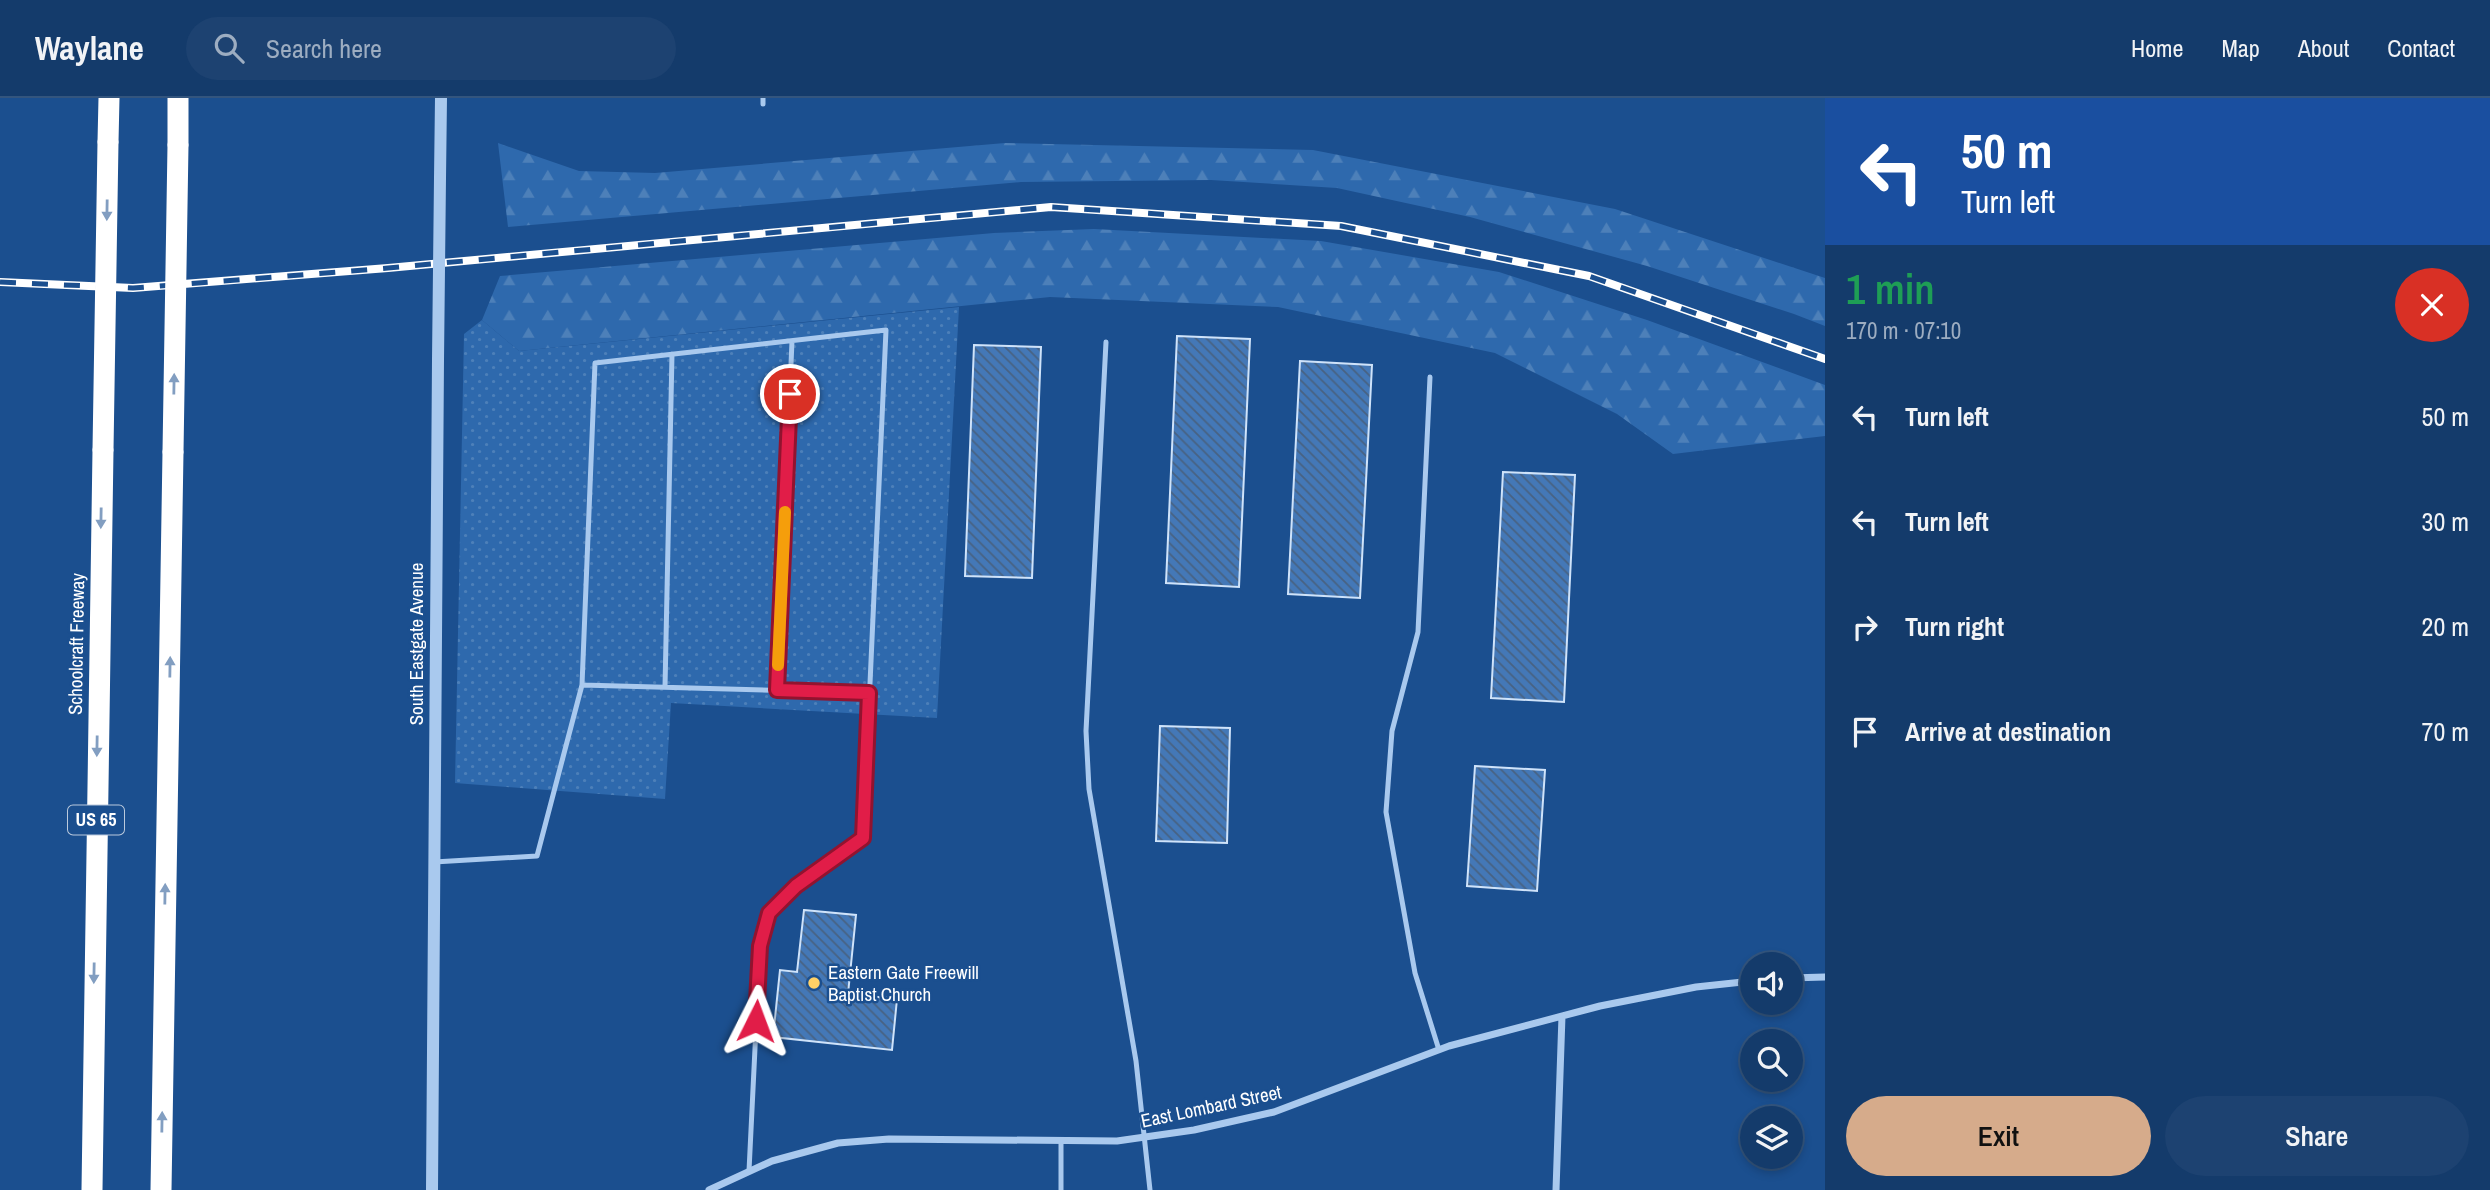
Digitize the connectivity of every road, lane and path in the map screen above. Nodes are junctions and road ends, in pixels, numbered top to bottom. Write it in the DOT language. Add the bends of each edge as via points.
graph roads {
  1 [pos="109,98"];
  2 [pos="178,98"];
  3 [pos="441,98"];
  4 [pos="792,341"];
  5 [pos="1106,342"];
  6 [pos="672,355"];
  7 [pos="1430,377"];
  8 [pos="582,685"];
  9 [pos="665,687"];
  10 [pos="777,690"];
  11 [pos="869,693"];
  12 [pos="434,862"];
  13 [pos="1825,977"];
  14 [pos="1803,978"];
  15 [pos="1740,982"];
  16 [pos="1562,1016"];
  17 [pos="1439,1050"];
  18 [pos="1145,1137"];
  19 [pos="1061,1140"];
  20 [pos="749,1171"];
  21 [pos="713,1189"];
  22 [pos="92,1190"];
  23 [pos="161,1190"];
  24 [pos="432,1190"];
  25 [pos="1061,1190"];
  26 [pos="1150,1190"];
  27 [pos="1556,1190"];
  1 -- 22 [label="highway, Schoolcraft Freeway / US 65, one-way, bridge"];
  23 -- 2 [label="highway, one-way, bridge"];
  3 -- 12 [label="street, South Eastgate Avenue, bridge"];
  4 -- 6 [label="lane"];
  4 -- 10 [label="lane"];
  4 -- 11 [label="lane" via="886,330"];
  5 -- 18 [label="lane" via="1086,731 1089,789"];
  6 -- 8 [label="lane" via="595,363"];
  6 -- 9 [label="lane"];
  7 -- 17 [label="lane" via="1418,632 1392,731 1386,812 1415,974"];
  8 -- 9 [label="lane"];
  8 -- 12 [label="lane" via="537,856"];
  9 -- 10 [label="lane"];
  10 -- 11 [label="lane"];
  11 -- 20 [label="lane" via="863,838 796,886 769,913 760,946"];
  12 -- 24 [label="street, South Eastgate Avenue"];
  13 -- 14 [label="street"];
  15 -- 16 [label="street, East Lombard Street" via="1696,987"];
  16 -- 17 [label="street, East Lombard Street"];
  16 -- 27 [label="street"];
  17 -- 18 [label="street, East Lombard Street" via="1275,1112"];
  18 -- 19 [label="street, East Lombard Street"];
  18 -- 26 [label="lane"];
  19 -- 20 [label="street, East Lombard Street" via="838,1143"];
  19 -- 25 [label="lane"];
  20 -- 21 [label="street, East Lombard Street"];
}
